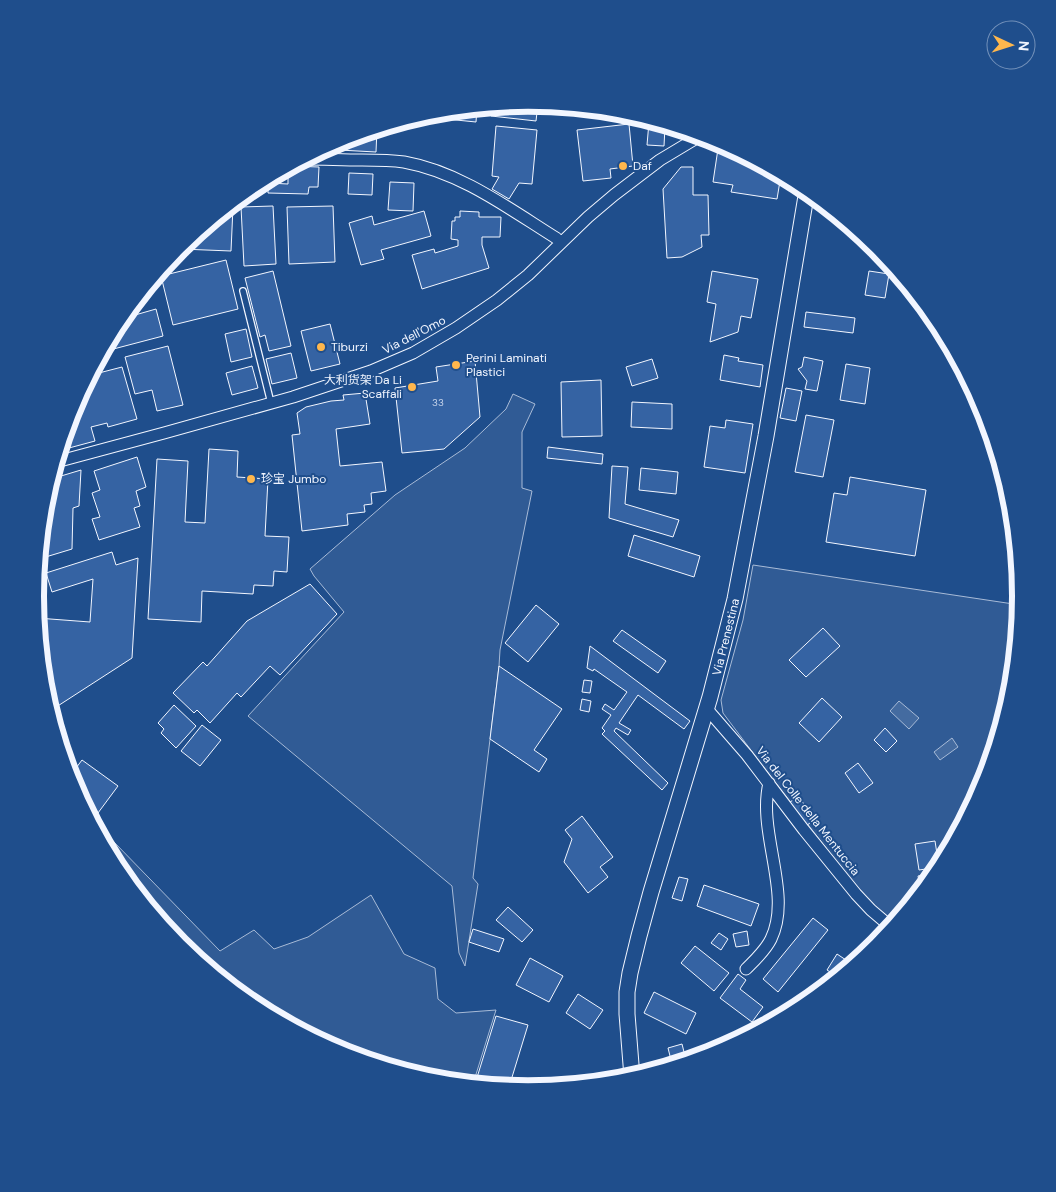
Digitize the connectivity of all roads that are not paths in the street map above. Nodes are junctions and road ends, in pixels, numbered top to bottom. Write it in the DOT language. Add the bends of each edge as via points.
graph roads {
  1 [pos="692,141"];
  2 [pos="320,159"];
  3 [pos="805,199"];
  4 [pos="561,243"];
  5 [pos="243,291"];
  6 [pos="271,403"];
  7 [pos="63,460"];
  8 [pos="707,709"];
  9 [pos="769,783"];
  10 [pos="885,922"];
  11 [pos="746,969"];
  12 [pos="631,1069"];
  1 -- 4 [label="street, Via dell'Omo" via="639,174"];
  2 -- 4 [label="street" via="402,162 449,175"];
  3 -- 8 [label="main road, Via Prenestina" via="743,559"];
  4 -- 6 [label="street, Via dell'Omo" via="504,295 445,336 364,374"];
  5 -- 6 [label="lane"];
  6 -- 7 [label="street, Via dell'Omo"];
  8 -- 9 [label="street, Via del Colle della Mentuccia"];
  8 -- 12 [label="main road, Via Prenestina" via="633,961 626,1014"];
  9 -- 10 [label="street, Via del Colle della Mentuccia" via="856,894"];
  9 -- 11 [label="street" via="766,819 778,913 768,944"];
}
